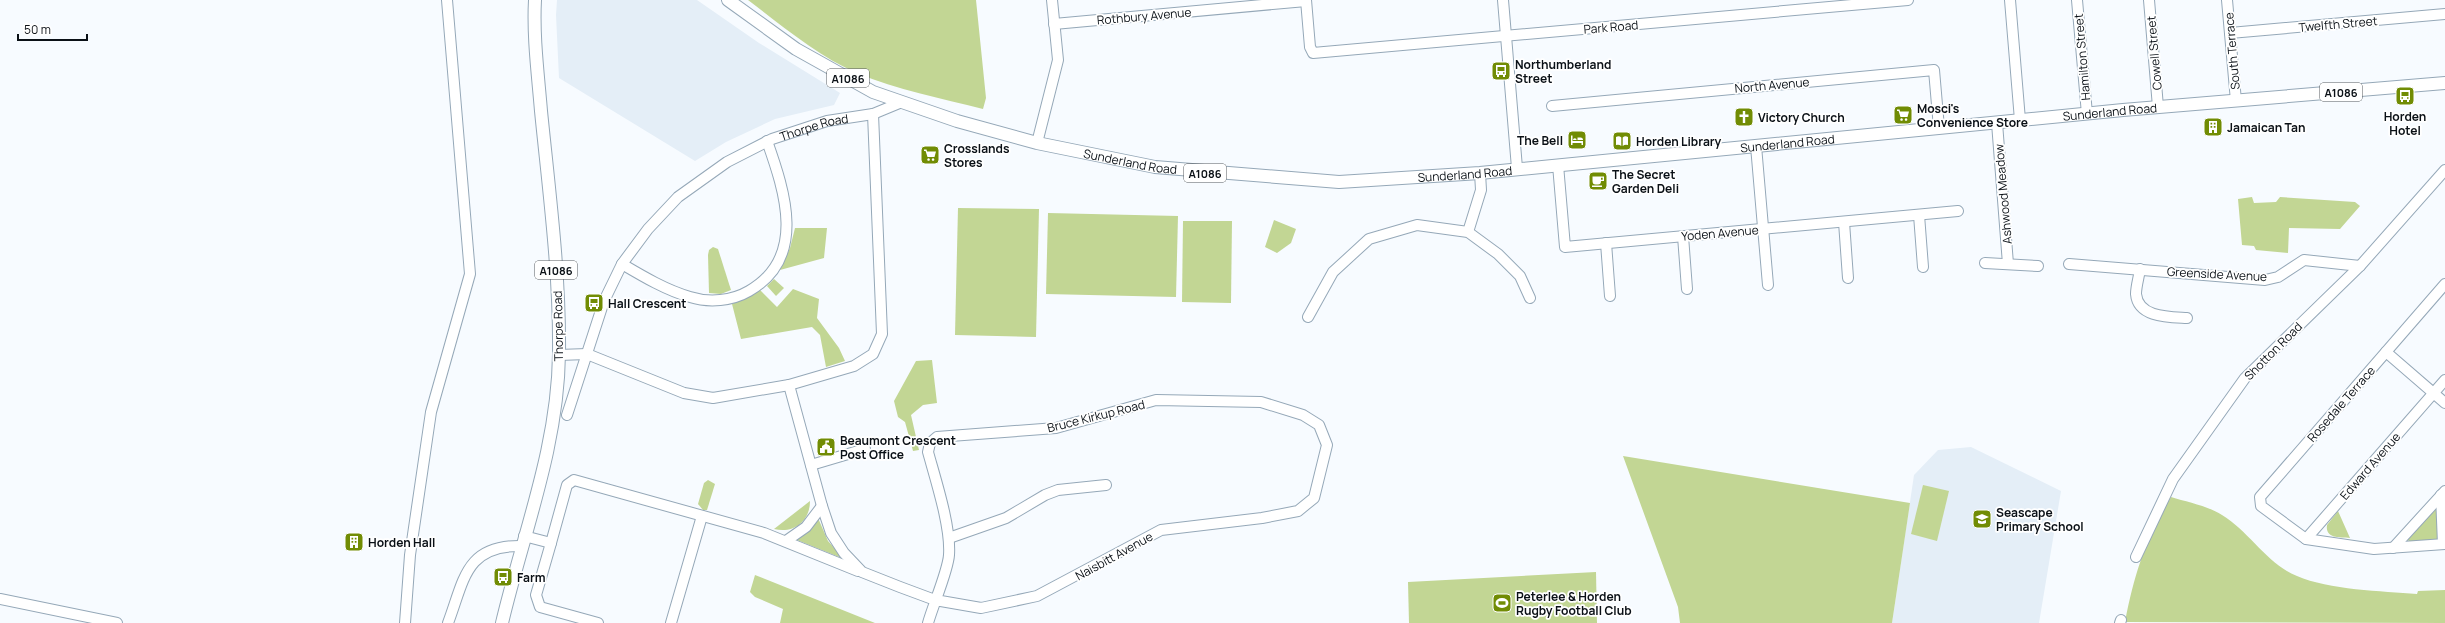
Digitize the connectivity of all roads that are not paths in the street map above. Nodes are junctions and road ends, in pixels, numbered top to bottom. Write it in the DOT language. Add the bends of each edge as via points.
graph roads {
  1 [pos="447,0"];
  2 [pos="535,0"];
  3 [pos="728,0"];
  4 [pos="1052,0"];
  5 [pos="1503,0"];
  6 [pos="1908,0"];
  7 [pos="2010,0"];
  8 [pos="2077,0"];
  9 [pos="2149,0"];
  10 [pos="2227,0"];
  11 [pos="1306,1"];
  12 [pos="2445,14"];
  13 [pos="1054,24"];
  14 [pos="2230,33"];
  15 [pos="1506,37"];
  16 [pos="2445,83"];
  17 [pos="2236,101"];
  18 [pos="902,102"];
  19 [pos="1552,106"];
  20 [pos="2158,107"];
  21 [pos="873,114"];
  22 [pos="2087,114"];
  23 [pos="2020,120"];
  24 [pos="1997,123"];
  25 [pos="1939,128"];
  26 [pos="767,141"];
  27 [pos="1037,143"];
  28 [pos="1756,146"];
  29 [pos="1558,165"];
  30 [pos="1517,168"];
  31 [pos="2445,170"];
  32 [pos="1480,173"];
  33 [pos="1958,211"];
  34 [pos="1919,215"];
  35 [pos="1844,222"];
  36 [pos="1764,229"];
  37 [pos="1468,232"];
  38 [pos="1683,236"];
  39 [pos="1606,244"];
  40 [pos="1985,263"];
  41 [pos="622,264"];
  42 [pos="2008,264"];
  43 [pos="2069,264"];
  44 [pos="2038,266"];
  45 [pos="2360,266"];
  46 [pos="1923,267"];
  47 [pos="2140,269"];
  48 [pos="1848,278"];
  49 [pos="2445,284"];
  50 [pos="1768,285"];
  51 [pos="1687,289"];
  52 [pos="1610,296"];
  53 [pos="1530,298"];
  54 [pos="1308,317"];
  55 [pos="2187,318"];
  56 [pos="2386,352"];
  57 [pos="587,354"];
  58 [pos="559,355"];
  59 [pos="2445,380"];
  60 [pos="789,385"];
  61 [pos="2433,393"];
  62 [pos="2445,403"];
  63 [pos="567,415"];
  64 [pos="1319,425"];
  65 [pos="865,449"];
  66 [pos="811,465"];
  67 [pos="1106,485"];
  68 [pos="2443,493"];
  69 [pos="822,506"];
  70 [pos="702,516"];
  71 [pos="949,538"];
  72 [pos="2306,539"];
  73 [pos="523,541"];
  74 [pos="786,541"];
  75 [pos="551,543"];
  76 [pos="2444,544"];
  77 [pos="2393,548"];
  78 [pos="2136,557"];
  79 [pos="862,572"];
  80 [pos="0,599"];
  81 [pos="935,600"];
  82 [pos="117,623"];
  83 [pos="405,623"];
  84 [pos="448,623"];
  85 [pos="502,623"];
  86 [pos="598,623"];
  87 [pos="671,623"];
  88 [pos="928,623"];
  1 -- 83 [label="street" via="470,274 431,412 410,555"];
  2 -- 58 [label="main road, Thorpe Road / A1086" via="535,46 557,281"];
  3 -- 18 [label="main road, Sunderland Road / A1086" via="808,56 873,92"];
  4 -- 13 [label="street"];
  5 -- 15 [label="street"];
  6 -- 15 [label="street, Park Road"];
  7 -- 23 [label="street"];
  8 -- 22 [label="street, Hamilton Street"];
  9 -- 20 [label="street, Cowell Street"];
  10 -- 14 [label="street, South Terrace"];
  11 -- 13 [label="street, Rothbury Avenue"];
  11 -- 15 [label="street, Park Road" via="1310,47 1314,53"];
  12 -- 14 [label="street, Twelfth Street"];
  13 -- 27 [label="street" via="1058,60"];
  14 -- 17 [label="street, South Terrace"];
  15 -- 30 [label="street"];
  16 -- 17 [label="main road, A1086"];
  17 -- 20 [label="main road, Sunderland Road / A1086"];
  18 -- 21 [label="street, Thorpe Road"];
  18 -- 27 [label="main road, Sunderland Road / A1086"];
  19 -- 25 [label="street, North Avenue" via="1934,70"];
  20 -- 22 [label="main road, Sunderland Road / A1086"];
  21 -- 26 [label="street, Thorpe Road" via="827,122"];
  21 -- 60 [label="street" via="882,334 873,354 854,366"];
  22 -- 23 [label="main road, Sunderland Road / A1086"];
  23 -- 24 [label="main road, Sunderland Road / A1086"];
  24 -- 25 [label="main road, Sunderland Road / A1086"];
  24 -- 42 [label="street, Ashwood Meadow"];
  25 -- 28 [label="main road, Sunderland Road / A1086"];
  26 -- 41 [label="street, Thorpe Road" via="727,162 678,197 648,229"];
  26 -- 41 [label="street" via="786,201 787,231 781,258 764,283 742,295 719,301 692,298 661,286"];
  27 -- 32 [label="main road, Sunderland Road / A1086" via="1155,168 1280,179 1346,182"];
  28 -- 29 [label="main road, Sunderland Road / A1086"];
  28 -- 36 [label="street"];
  29 -- 30 [label="main road, Sunderland Road / A1086"];
  29 -- 39 [label="street, Yoden Avenue" via="1565,247"];
  30 -- 32 [label="main road, Sunderland Road / A1086"];
  31 -- 45 [label="street, Shotton Road"];
  32 -- 37 [label="street" via="1481,190"];
  33 -- 34 [label="street, Yoden Avenue"];
  34 -- 35 [label="street, Yoden Avenue"];
  34 -- 46 [label="street"];
  35 -- 36 [label="street, Yoden Avenue"];
  35 -- 48 [label="street"];
  36 -- 38 [label="street, Yoden Avenue"];
  36 -- 50 [label="street"];
  37 -- 53 [label="street" via="1498,254 1520,276"];
  37 -- 54 [label="street" via="1417,225 1369,239 1333,272"];
  38 -- 39 [label="street, Yoden Avenue"];
  38 -- 51 [label="street"];
  39 -- 52 [label="street"];
  40 -- 42 [label="street"];
  41 -- 57 [label="street, Thorpe Road" via="604,301"];
  42 -- 44 [label="street"];
  43 -- 47 [label="street, Greenside Avenue"];
  45 -- 47 [label="street, Greenside Avenue" via="2304,260 2278,277 2265,280"];
  45 -- 78 [label="street, Shotton Road" via="2245,378 2173,479"];
  47 -- 55 [label="street" via="2136,295 2141,307 2151,313"];
  49 -- 56 [label="street, Rosedale Terrace"];
  56 -- 61 [label="street"];
  56 -- 72 [label="street, Rosedale Terrace" via="2260,497 2261,506"];
  57 -- 58 [label="street"];
  57 -- 60 [label="street" via="684,393 713,398"];
  57 -- 63 [label="street, Thorpe Road"];
  58 -- 73 [label="main road, Thorpe Road / A1086" via="551,436"];
  59 -- 61 [label="street, Edward Avenue"];
  60 -- 66 [label="street"];
  61 -- 62 [label="street"];
  61 -- 72 [label="street, Edward Avenue"];
  64 -- 71 [label="street, Bruce Kirkup Road" via="1303,415 1261,402 1156,400 1056,428 937,437 930,443 928,452"];
  64 -- 81 [label="street, Naisbitt Avenue" via="1327,445 1324,461 1314,498 1298,511 1161,530 1037,596 982,608"];
  65 -- 66 [label="street"];
  66 -- 69 [label="street"];
  67 -- 71 [label="street" via="1058,490 1006,518"];
  68 -- 76 [label="street"];
  68 -- 77 [label="street"];
  69 -- 74 [label="street" via="806,527"];
  69 -- 79 [label="street" via="831,533 844,553"];
  70 -- 74 [label="street"];
  70 -- 75 [label="street" via="574,480 567,485"];
  70 -- 87 [label="street"];
  71 -- 81 [label="street, Bruce Kirkup Road" via="949,557"];
  72 -- 77 [label="street" via="2374,549"];
  73 -- 75 [label="street"];
  73 -- 84 [label="street" via="499,546 470,567 462,580"];
  73 -- 85 [label="main road, Thorpe Road / A1086"];
  74 -- 79 [label="street"];
  75 -- 86 [label="street" via="536,594 540,607"];
  76 -- 77 [label="street"];
  79 -- 81 [label="street"];
  80 -- 82 [label="street"];
  81 -- 88 [label="street, Bruce Kirkup Road"];
}
